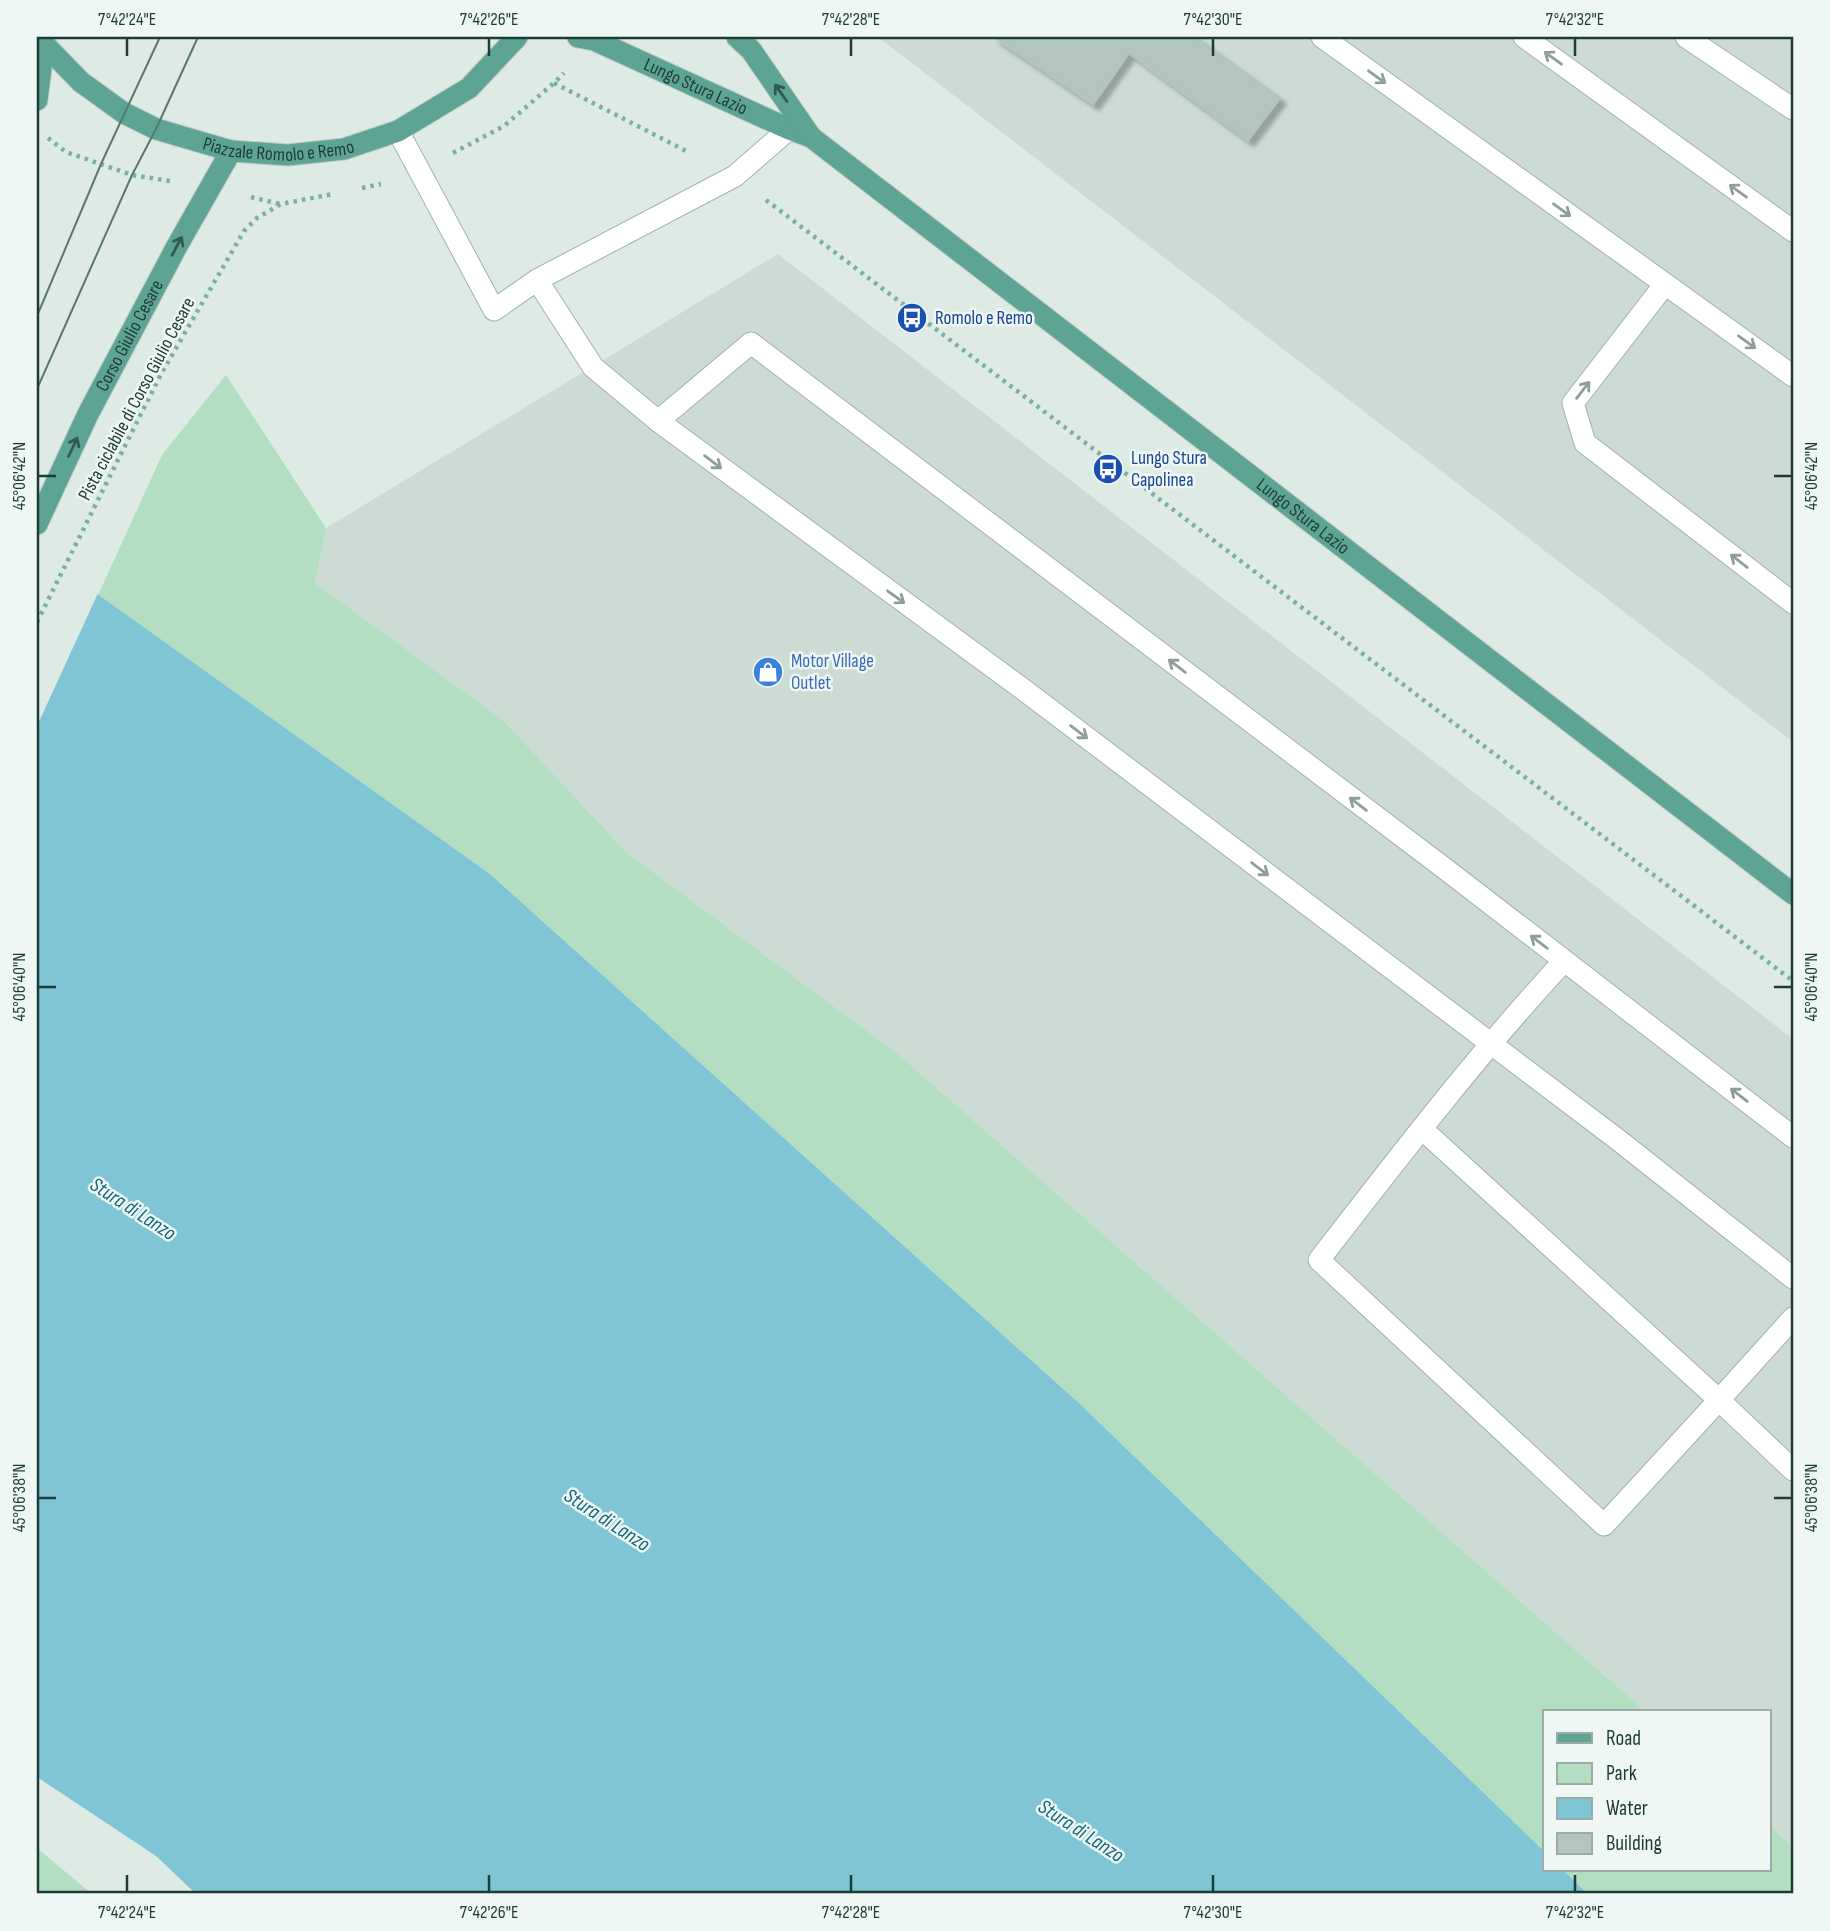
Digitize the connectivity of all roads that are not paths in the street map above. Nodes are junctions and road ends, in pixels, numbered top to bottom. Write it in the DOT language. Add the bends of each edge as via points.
graph roads {
  1 [pos="517,37"];
  2 [pos="578,37"];
  3 [pos="737,37"];
  4 [pos="1322,37"];
  5 [pos="1524,37"];
  6 [pos="1686,37"];
  7 [pos="41,40"];
  8 [pos="37,100"];
  9 [pos="1793,109"];
  10 [pos="789,129"];
  11 [pos="398,131"];
  12 [pos="811,137"];
  13 [pos="231,151"];
  14 [pos="1793,231"];
  15 [pos="537,280"];
  16 [pos="1665,284"];
  17 [pos="1793,376"];
  18 [pos="658,421"];
  19 [pos="37,524"];
  20 [pos="1793,603"];
  21 [pos="1793,894"];
  22 [pos="1564,961"];
  23 [pos="1490,1044"];
  24 [pos="1422,1129"];
  25 [pos="1793,1137"];
  26 [pos="1793,1278"];
  27 [pos="1793,1318"];
  28 [pos="1718,1400"];
  29 [pos="1793,1470"];
  1 -- 11 [label="main road, Piazzale Romolo e Remo" via="469,88"];
  2 -- 10 [label="main road, Lungo Stura Lazio" via="594,40"];
  12 -- 3 [label="main road, Lungo Stura Lazio, one-way" via="751,50"];
  4 -- 16 [label="lane, one-way"];
  14 -- 5 [label="lane, one-way"];
  6 -- 9 [label="lane"];
  7 -- 8 [label="main road"];
  7 -- 13 [label="main road, Piazzale Romolo e Remo" via="81,82 124,113 156,129"];
  10 -- 12 [label="main road, Lungo Stura Lazio"];
  10 -- 15 [label="lane" via="735,176"];
  11 -- 13 [label="main road, Piazzale Romolo e Remo" via="344,149 288,155"];
  11 -- 15 [label="lane" via="494,310"];
  12 -- 21 [label="main road, Lungo Stura Lazio"];
  19 -- 13 [label="main road, Corso Giulio Cesare, one-way" via="88,414"];
  15 -- 18 [label="lane" via="593,367"];
  16 -- 17 [label="lane, one-way"];
  20 -- 16 [label="lane, one-way" via="1585,443 1573,403"];
  22 -- 18 [label="lane, one-way" via="751,343"];
  18 -- 23 [label="lane, one-way" via="1024,690"];
  22 -- 23 [label="lane"];
  25 -- 22 [label="lane, one-way"];
  23 -- 24 [label="lane"];
  23 -- 26 [label="lane"];
  24 -- 28 [label="lane"];
  24 -- 28 [label="lane" via="1319,1260 1604,1525"];
  27 -- 28 [label="lane"];
  28 -- 29 [label="lane"];
}
